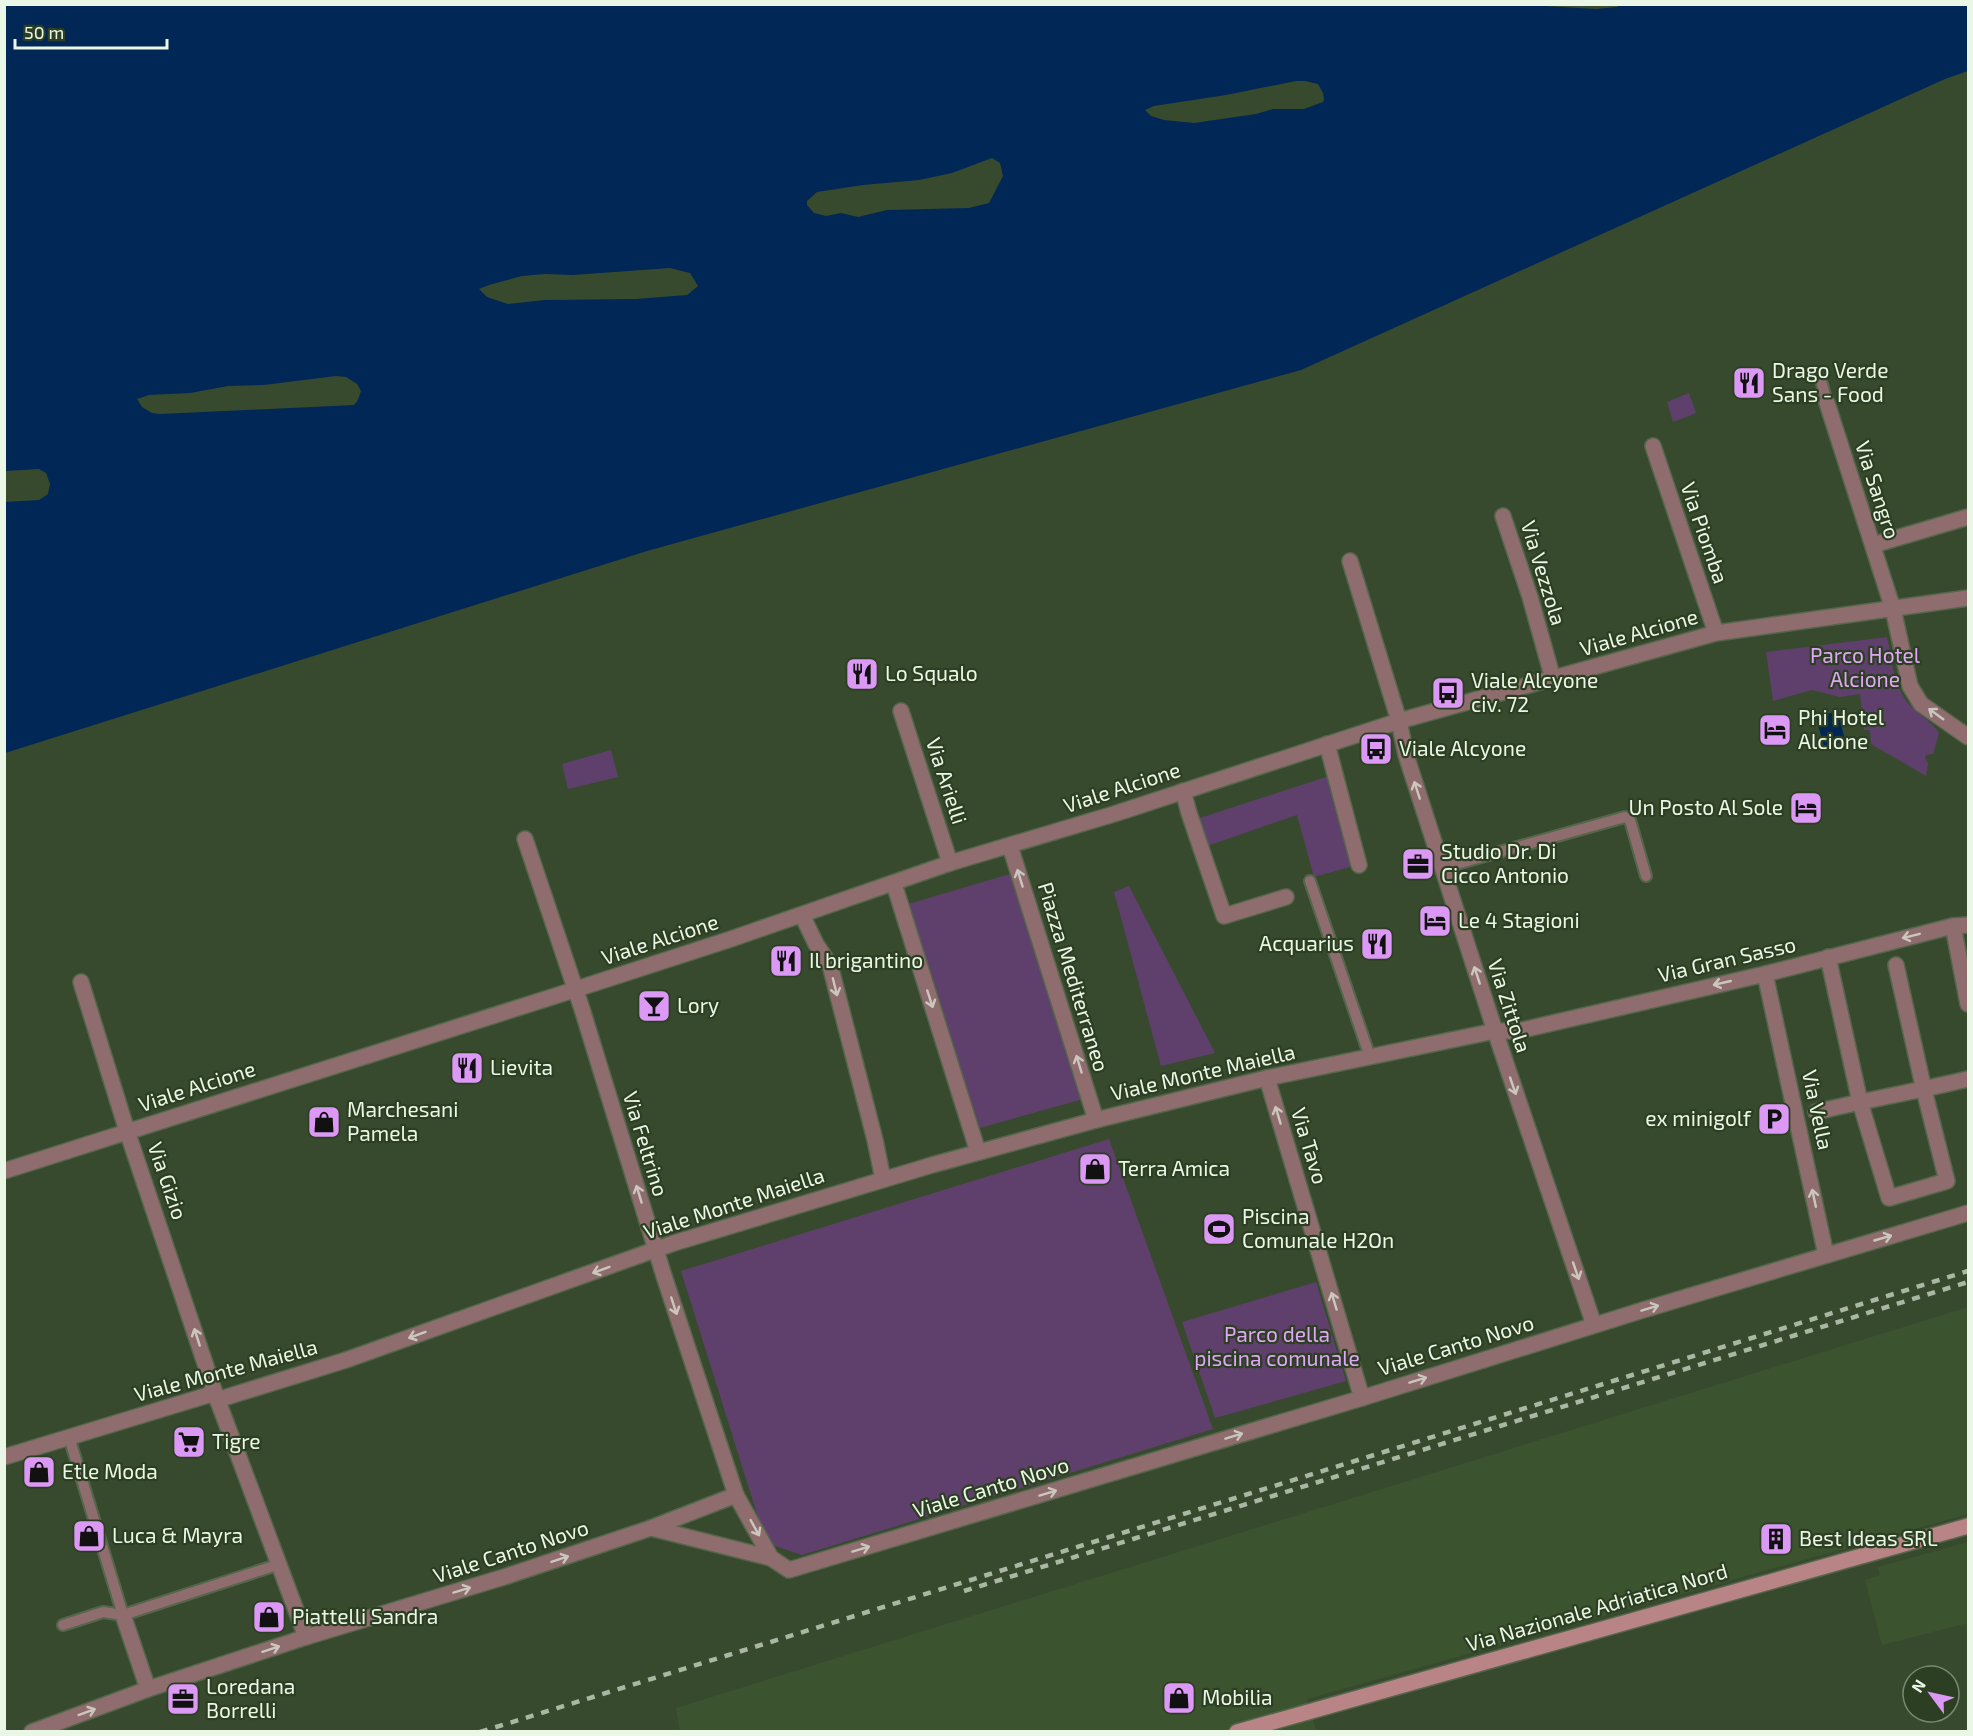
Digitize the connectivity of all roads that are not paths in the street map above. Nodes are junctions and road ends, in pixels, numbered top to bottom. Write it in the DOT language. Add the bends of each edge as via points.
graph roads {
  1 [pos="1822,384"];
  2 [pos="1827,403"];
  3 [pos="1653,446"];
  4 [pos="1503,516"];
  5 [pos="1968,517"];
  6 [pos="1873,545"];
  7 [pos="1350,561"];
  8 [pos="1968,598"];
  9 [pos="1893,609"];
  10 [pos="1716,633"];
  11 [pos="1552,678"];
  12 [pos="901,711"];
  13 [pos="1399,721"];
  14 [pos="1968,737"];
  15 [pos="1328,744"];
  16 [pos="1184,791"];
  17 [pos="525,839"];
  18 [pos="1010,846"];
  19 [pos="950,863"];
  20 [pos="1359,865"];
  21 [pos="1442,868"];
  22 [pos="1646,876"];
  23 [pos="1310,881"];
  24 [pos="894,884"];
  25 [pos="1286,897"];
  26 [pos="802,915"];
  27 [pos="1961,926"];
  28 [pos="1828,957"];
  29 [pos="1896,965"];
  30 [pos="1765,974"];
  31 [pos="81,982"];
  32 [pos="575,989"];
  33 [pos="1968,1004"];
  34 [pos="1495,1031"];
  35 [pos="1370,1058"];
  36 [pos="1267,1078"];
  37 [pos="1968,1079"];
  38 [pos="1924,1090"];
  39 [pos="1860,1102"];
  40 [pos="1816,1112"];
  41 [pos="1096,1120"];
  42 [pos="127,1131"];
  43 [pos="978,1152"];
  44 [pos="4,1171"];
  45 [pos="883,1179"];
  46 [pos="1968,1213"];
  47 [pos="656,1250"];
  48 [pos="1826,1255"];
  49 [pos="1594,1325"];
  50 [pos="216,1396"];
  51 [pos="1362,1398"];
  52 [pos="69,1437"];
  53 [pos="4,1458"];
  54 [pos="736,1495"];
  55 [pos="1968,1526"];
  56 [pos="651,1528"];
  57 [pos="771,1558"];
  58 [pos="277,1564"];
  59 [pos="123,1615"];
  60 [pos="63,1625"];
  61 [pos="306,1637"];
  62 [pos="148,1689"];
  63 [pos="32,1731"];
  64 [pos="1237,1731"];
  1 -- 2 [label="lane, Via Sangro"];
  2 -- 6 [label="street, Via Sangro"];
  3 -- 10 [label="street, Via Piomba"];
  4 -- 11 [label="street, Via Vezzola"];
  5 -- 6 [label="street"];
  6 -- 9 [label="street, Via Sangro"];
  7 -- 13 [label="street, Via Zittola"];
  8 -- 9 [label="street, Viale Alcione"];
  9 -- 10 [label="street, Viale Alcione"];
  14 -- 9 [label="street, Via Sangro, one-way" via="1921,704 1914,694"];
  10 -- 11 [label="street, Viale Alcione"];
  11 -- 13 [label="street, Viale Alcione"];
  12 -- 19 [label="street, Via Arielli"];
  13 -- 15 [label="street, Viale Alcione"];
  21 -- 13 [label="street, Via Zittola, one-way"];
  15 -- 16 [label="street, Viale Alcione"];
  15 -- 20 [label="street"];
  16 -- 18 [label="street, Viale Alcione"];
  16 -- 25 [label="street" via="1224,916"];
  17 -- 32 [label="street, Via Feltrino"];
  18 -- 19 [label="street, Viale Alcione"];
  41 -- 18 [label="street, Piazza Mediterraneo, one-way"];
  19 -- 24 [label="street, Viale Alcione"];
  21 -- 22 [label="lane" via="1625,817 1630,820"];
  34 -- 21 [label="street, Via Zittola, one-way"];
  23 -- 35 [label="lane"];
  24 -- 26 [label="street, Viale Alcione"];
  24 -- 43 [label="street, one-way"];
  26 -- 32 [label="street, Viale Alcione"];
  26 -- 45 [label="street, one-way" via="830,965"];
  27 -- 28 [label="street, Via Gran Sasso, one-way"];
  27 -- 33 [label="street"];
  28 -- 30 [label="street, Via Gran Sasso"];
  28 -- 39 [label="street"];
  29 -- 38 [label="street"];
  30 -- 34 [label="street, Via Gran Sasso, one-way" via="1518,1031"];
  48 -- 30 [label="street, Via Vella, one-way"];
  31 -- 42 [label="street, Via Gizio"];
  32 -- 42 [label="street, Viale Alcione"];
  47 -- 32 [label="street, Via Feltrino, one-way"];
  34 -- 35 [label="street, Viale Monte Maiella"];
  34 -- 49 [label="street, Via Zittola, one-way"];
  35 -- 36 [label="street, Viale Monte Maiella"];
  36 -- 41 [label="street, Viale Monte Maiella"];
  51 -- 36 [label="street, Via Tavo, one-way"];
  37 -- 38 [label="street"];
  38 -- 39 [label="street"];
  38 -- 39 [label="street" via="1947,1181 1889,1198"];
  39 -- 40 [label="street"];
  41 -- 43 [label="street, Viale Monte Maiella"];
  42 -- 44 [label="street, Viale Alcione"];
  50 -- 42 [label="street, Via Gizio, one-way"];
  43 -- 45 [label="street, Viale Monte Maiella"];
  45 -- 47 [label="street, Viale Monte Maiella"];
  48 -- 46 [label="street, Viale Canto Novo, one-way"];
  47 -- 50 [label="street, Viale Monte Maiella, one-way" via="346,1360"];
  47 -- 54 [label="street, Via Feltrino, one-way"];
  49 -- 48 [label="street, Viale Canto Novo, one-way"];
  51 -- 49 [label="street, Viale Canto Novo, one-way"];
  50 -- 52 [label="street, Viale Monte Maiella"];
  50 -- 58 [label="street, Via Gizio"];
  57 -- 51 [label="street, Viale Canto Novo, one-way" via="789,1570"];
  52 -- 53 [label="street, Viale Monte Maiella"];
  52 -- 59 [label="lane"];
  54 -- 56 [label="street"];
  54 -- 57 [label="street, Via Feltrino, one-way"];
  55 -- 64 [label="main road, Via Nazionale Adriatica Nord"];
  56 -- 57 [label="street, Viale Canto Novo"];
  61 -- 56 [label="street, Viale Canto Novo, one-way"];
  58 -- 59 [label="lane"];
  58 -- 61 [label="street, Via Gizio"];
  59 -- 60 [label="lane" via="103,1612"];
  59 -- 62 [label="street"];
  62 -- 61 [label="street, Viale Canto Novo, one-way"];
  63 -- 62 [label="street, Viale Canto Novo, one-way"];
}
